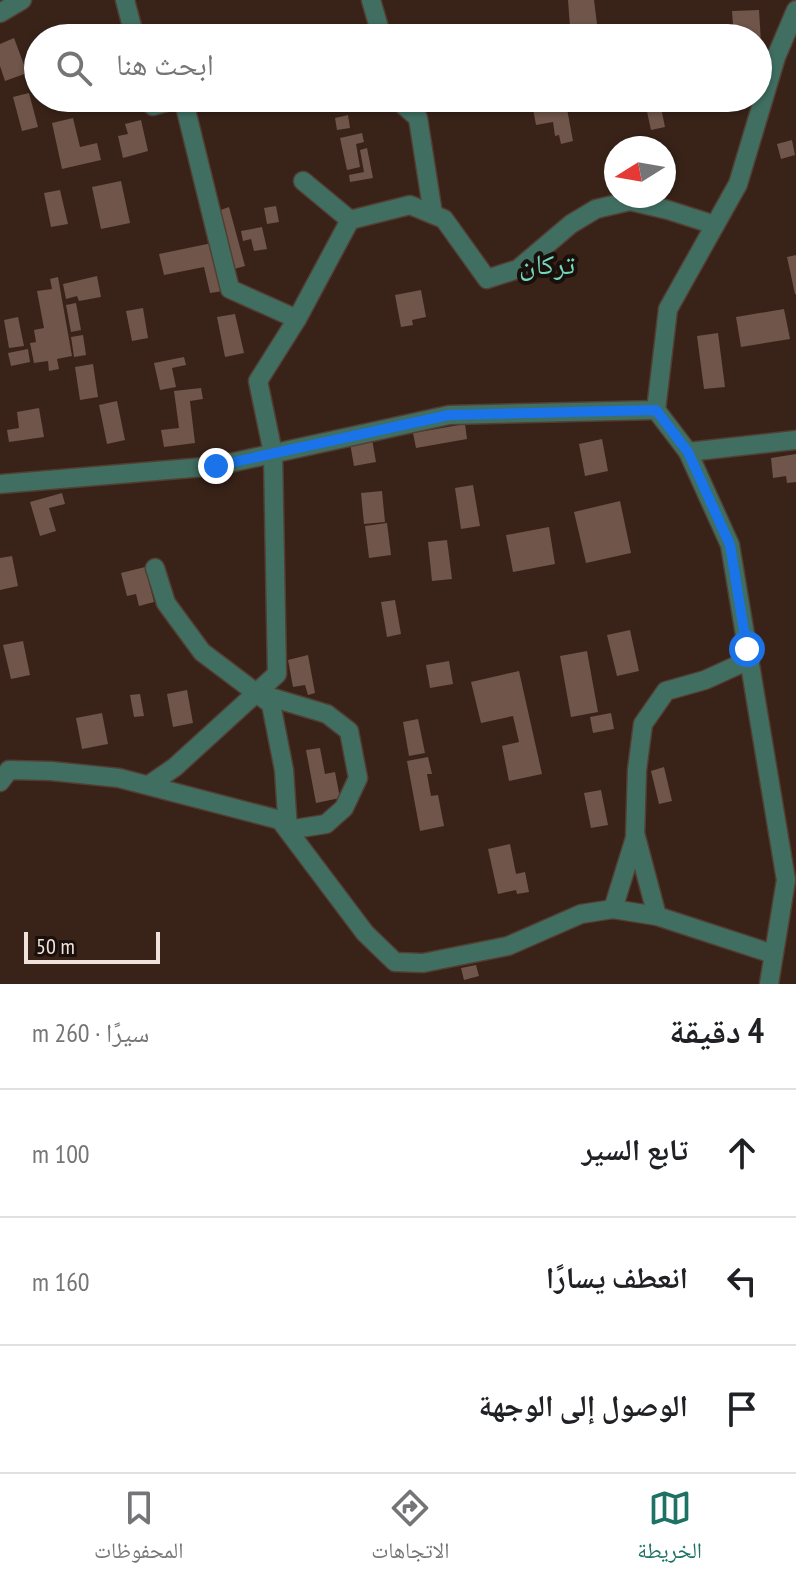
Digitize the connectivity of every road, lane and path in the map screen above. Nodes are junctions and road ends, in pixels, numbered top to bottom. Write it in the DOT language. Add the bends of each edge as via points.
graph roads {
  1 [pos="22,0"];
  2 [pos="125,0"];
  3 [pos="371,0"];
  4 [pos="796,10"];
  5 [pos="0,13"];
  6 [pos="131,24"];
  7 [pos="378,24"];
  8 [pos="772,70"];
  9 [pos="186,112"];
  10 [pos="411,112"];
  11 [pos="760,112"];
  12 [pos="303,181"];
  13 [pos="433,214"];
  14 [pos="350,220"];
  15 [pos="715,225"];
  16 [pos="297,319"];
  17 [pos="656,410"];
  18 [pos="796,440"];
  19 [pos="688,452"];
  20 [pos="273,453"];
  21 [pos="0,484"];
  22 [pos="155,568"];
  23 [pos="749,660"];
  24 [pos="257,693"];
  25 [pos="0,782"];
  26 [pos="149,785"];
  27 [pos="288,830"];
  28 [pos="635,834"];
  29 [pos="613,909"];
  30 [pos="657,916"];
  31 [pos="773,954"];
  32 [pos="769,984"];
  1 -- 5 [label="street"];
  2 -- 6 [label="street"];
  3 -- 7 [label="street"];
  4 -- 8 [label="street"];
  9 -- 16 [label="street" via="230,289"];
  10 -- 13 [label="street" via="418,118"];
  11 -- 15 [label="street" via="738,184"];
  12 -- 14 [label="street"];
  13 -- 14 [label="street" via="410,205"];
  13 -- 15 [label="street" via="444,219 487,279 518,269 571,224 608,206 630,201"];
  14 -- 16 [label="street"];
  15 -- 17 [label="street" via="668,309"];
  16 -- 20 [label="street" via="258,381"];
  17 -- 19 [label="street"];
  17 -- 20 [label="street" via="449,415"];
  18 -- 19 [label="street"];
  19 -- 23 [label="street" via="730,545"];
  20 -- 21 [label="street" via="216,466"];
  20 -- 24 [label="street" via="277,674"];
  22 -- 24 [label="street" via="166,603 202,652"];
  23 -- 28 [label="street" via="666,691 643,724"];
  23 -- 31 [label="street" via="786,880"];
  24 -- 26 [label="street"];
  24 -- 27 [label="street" via="271,704 284,770"];
  24 -- 27 [label="street" via="327,714 349,731 358,778 344,808 326,824"];
  25 -- 26 [label="street" via="9,770"];
  26 -- 27 [label="street" via="280,820"];
  27 -- 29 [label="street" via="365,933 395,962 423,963 508,946 581,914"];
  28 -- 29 [label="street"];
  28 -- 30 [label="street"];
  29 -- 30 [label="street"];
  30 -- 31 [label="street"];
  31 -- 32 [label="street"];
}
